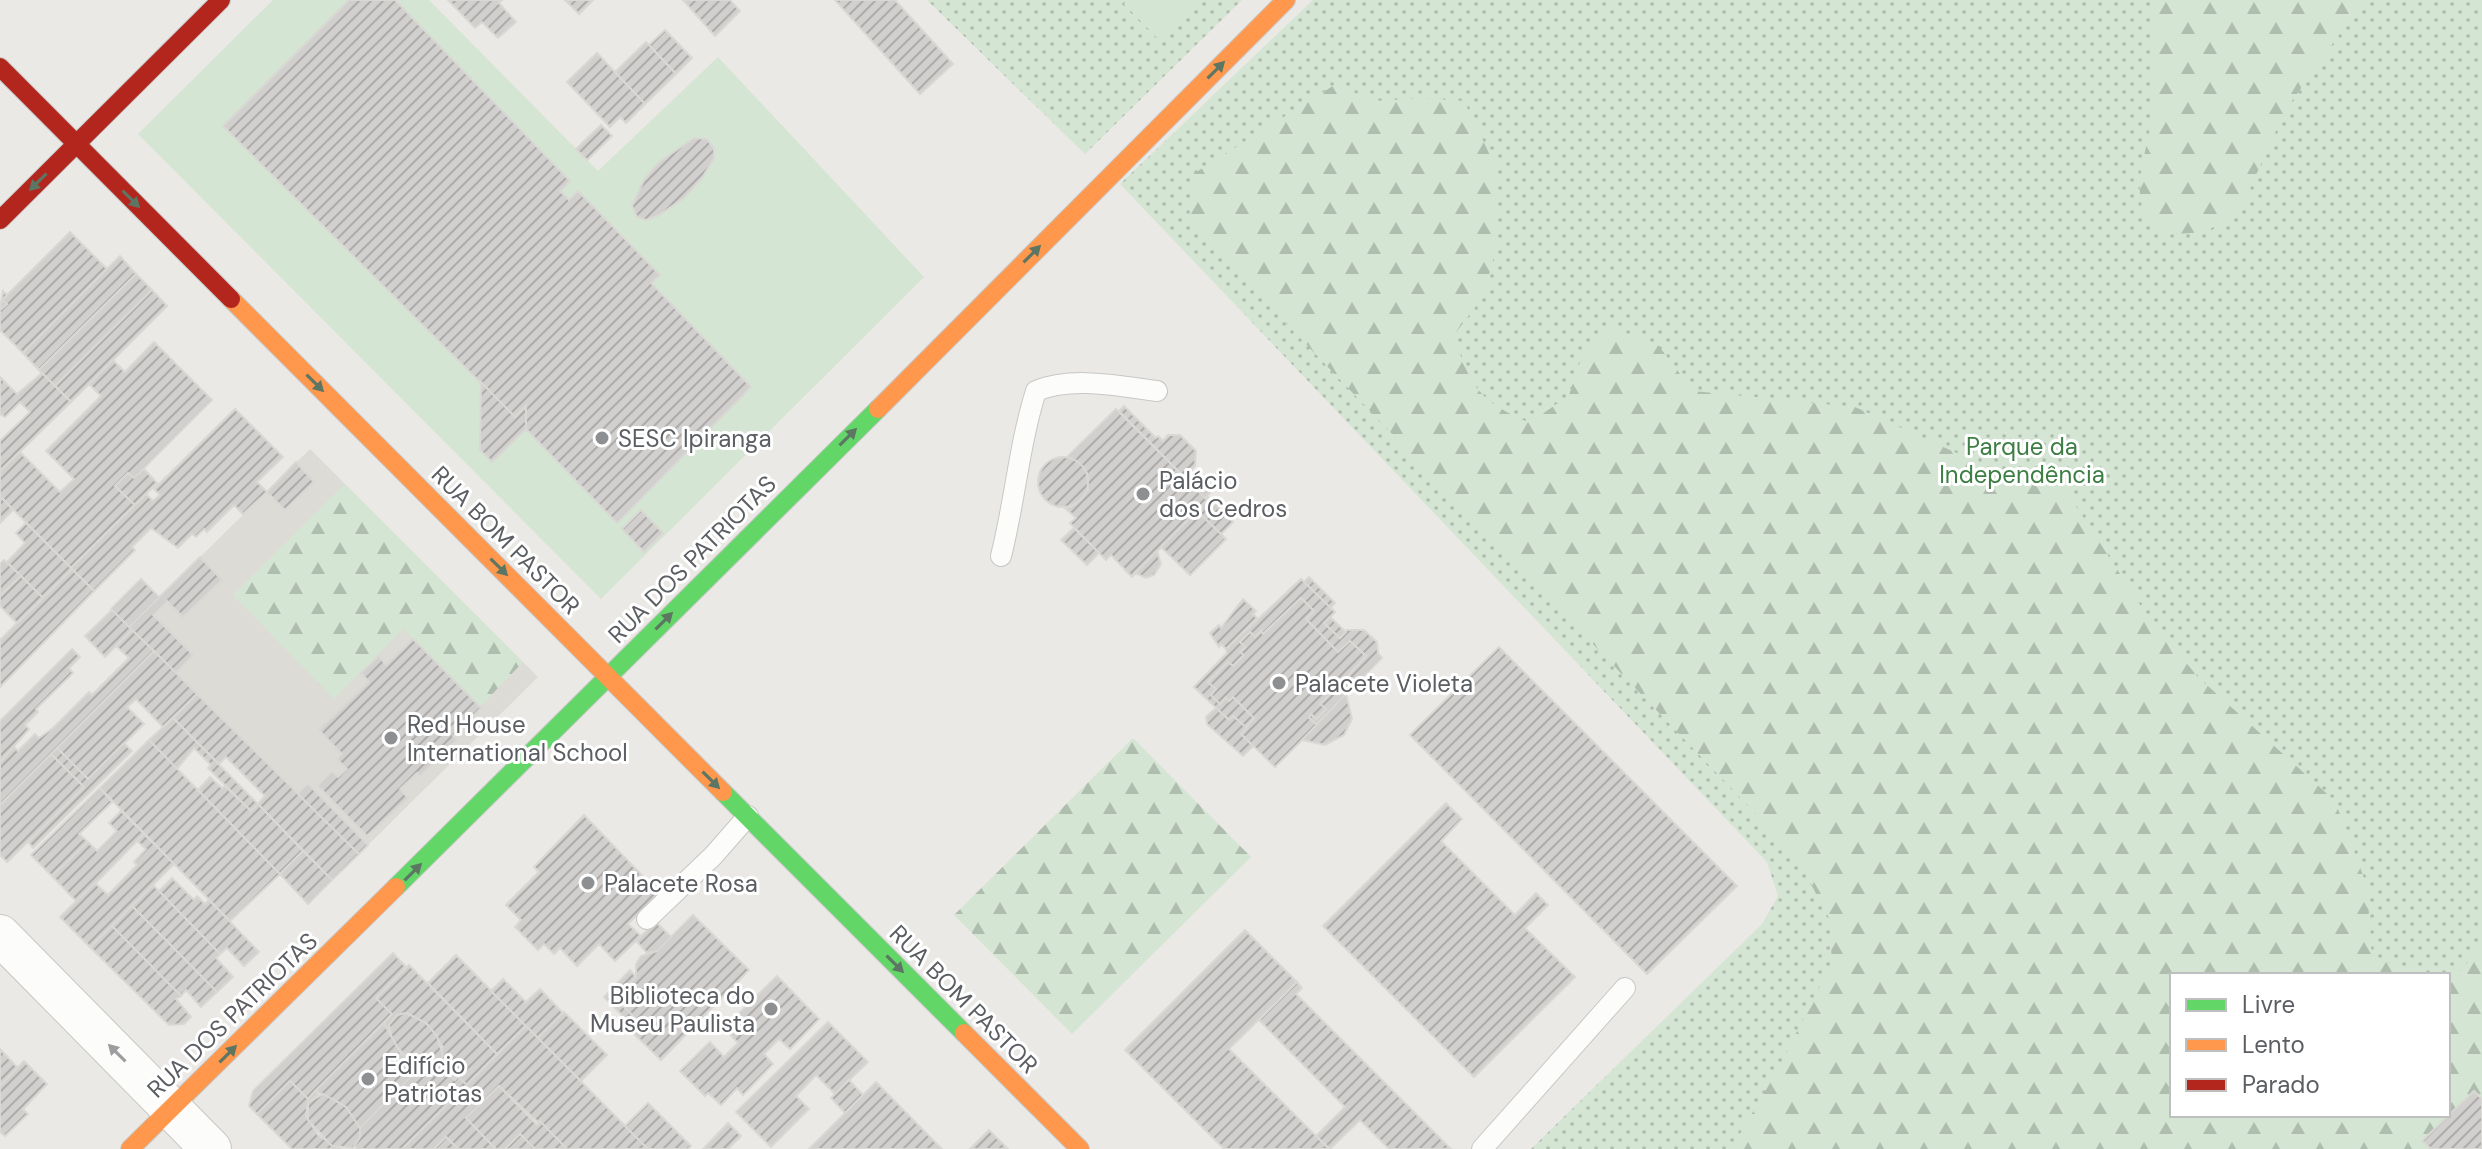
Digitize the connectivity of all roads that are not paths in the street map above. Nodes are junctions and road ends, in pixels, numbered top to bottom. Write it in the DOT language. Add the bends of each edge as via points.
graph roads {
  1 [pos="221,0"];
  2 [pos="1286,0"];
  3 [pos="0,67"];
  4 [pos="76,144"];
  5 [pos="0,220"];
  6 [pos="1157,391"];
  7 [pos="1001,556"];
  8 [pos="608,676"];
  9 [pos="748,816"];
  10 [pos="647,919"];
  11 [pos="0,935"];
  12 [pos="1625,988"];
  13 [pos="172,1109"];
  14 [pos="130,1149"];
  15 [pos="211,1149"];
  16 [pos="1080,1149"];
  17 [pos="1482,1149"];
  1 -- 4 [label="main road"];
  8 -- 2 [label="main road, RUA DOS PATRIOTAS, one-way"];
  3 -- 4 [label="main road, RUA BOM PASTOR"];
  4 -- 5 [label="main road, one-way"];
  4 -- 8 [label="main road, RUA BOM PASTOR, one-way"];
  6 -- 7 [label="lane" via="1069,383 1036,391 1021,439 1016,494"];
  8 -- 9 [label="main road, RUA BOM PASTOR, one-way"];
  13 -- 8 [label="main road, RUA DOS PATRIOTAS, one-way"];
  9 -- 10 [label="lane"];
  9 -- 16 [label="main road, RUA BOM PASTOR, one-way"];
  13 -- 11 [label="street, one-way"];
  12 -- 17 [label="lane"];
  13 -- 14 [label="main road, RUA DOS PATRIOTAS"];
  13 -- 15 [label="street"];
}
